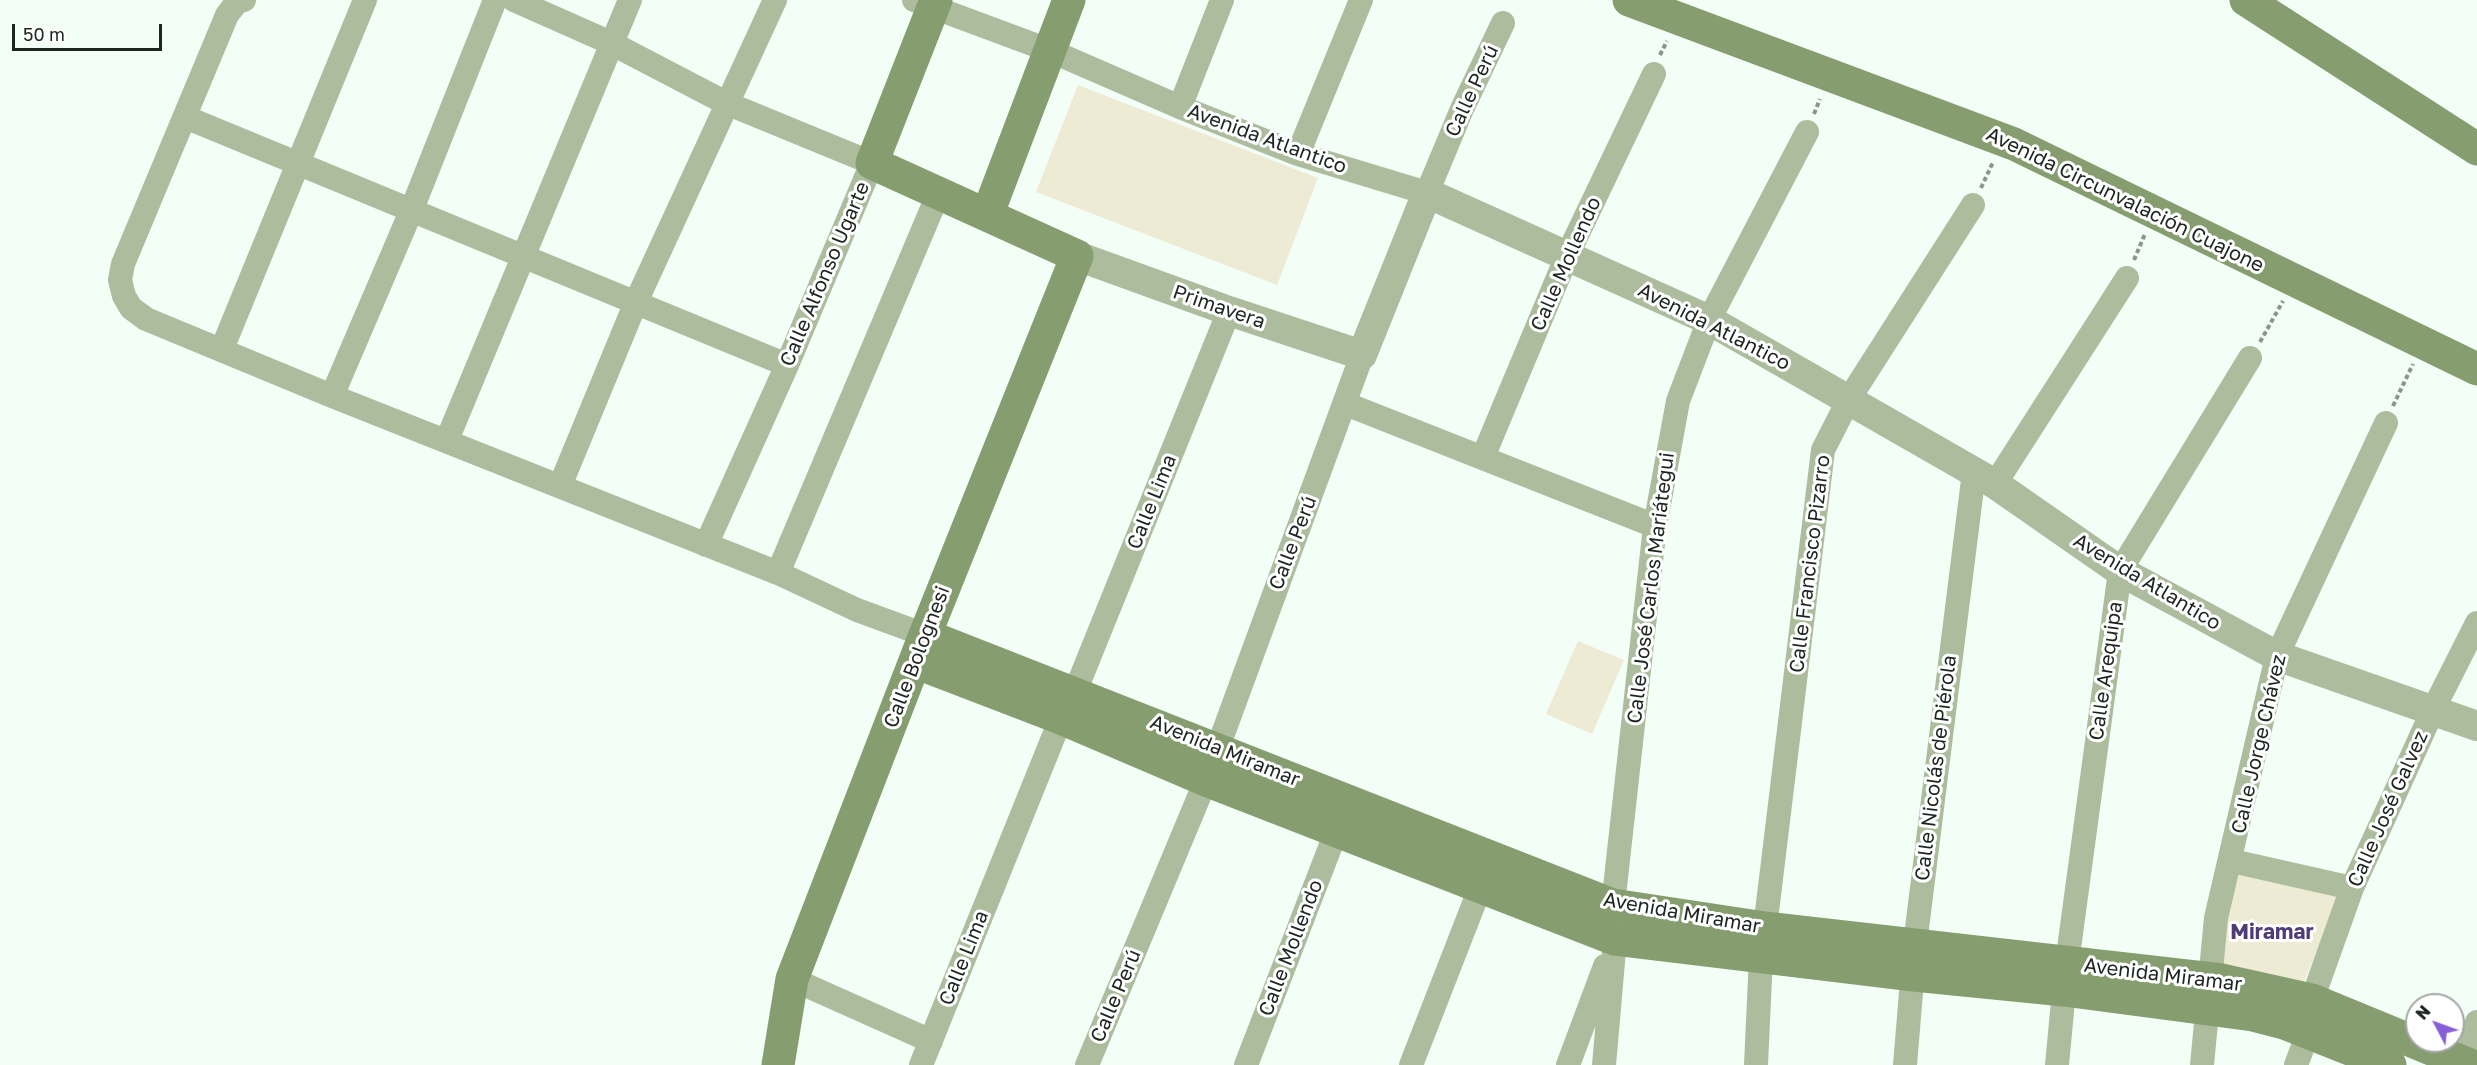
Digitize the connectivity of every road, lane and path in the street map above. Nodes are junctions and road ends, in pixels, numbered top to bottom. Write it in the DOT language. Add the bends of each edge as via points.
graph roads {
  1 [pos="244,0"];
  2 [pos="365,0"];
  3 [pos="495,0"];
  4 [pos="514,0"];
  5 [pos="630,0"];
  6 [pos="775,0"];
  7 [pos="1069,0"];
  8 [pos="1222,0"];
  9 [pos="1361,0"];
  10 [pos="1629,0"];
  11 [pos="2246,0"];
  12 [pos="928,2"];
  13 [pos="1503,24"];
  14 [pos="611,43"];
  15 [pos="1051,51"];
  16 [pos="1654,74"];
  17 [pos="1825,100"];
  18 [pos="726,103"];
  19 [pos="1180,107"];
  20 [pos="185,117"];
  21 [pos="1807,132"];
  22 [pos="2004,140"];
  23 [pos="2477,149"];
  24 [pos="1299,154"];
  25 [pos="298,163"];
  26 [pos="872,163"];
  27 [pos="939,192"];
  28 [pos="1427,193"];
  29 [pos="1973,205"];
  30 [pos="412,209"];
  31 [pos="988,213"];
  32 [pos="2155,213"];
  33 [pos="523,256"];
  34 [pos="1077,256"];
  35 [pos="1568,256"];
  36 [pos="2127,278"];
  37 [pos="2295,282"];
  38 [pos="636,302"];
  39 [pos="1229,311"];
  40 [pos="1708,320"];
  41 [pos="2422,343"];
  42 [pos="222,349"];
  43 [pos="1362,355"];
  44 [pos="2250,358"];
  45 [pos="787,365"];
  46 [pos="2477,369"];
  47 [pos="332,396"];
  48 [pos="1849,399"];
  49 [pos="1346,404"];
  50 [pos="2386,423"];
  51 [pos="447,440"];
  52 [pos="1483,457"];
  53 [pos="1984,478"];
  54 [pos="560,486"];
  55 [pos="1655,526"];
  56 [pos="706,545"];
  57 [pos="2120,571"];
  58 [pos="778,573"];
  59 [pos="2477,623"];
  60 [pos="920,649"];
  61 [pos="2277,656"];
  62 [pos="1068,705"];
  63 [pos="2433,710"];
  64 [pos="2477,726"];
  65 [pos="1216,748"];
  66 [pos="1206,780"];
  67 [pos="1336,832"];
  68 [pos="2232,861"];
  69 [pos="1480,888"];
  70 [pos="2352,888"];
  71 [pos="1613,905"];
  72 [pos="1615,939"];
  73 [pos="1763,942"];
  74 [pos="1914,960"];
  75 [pos="2066,976"];
  76 [pos="792,979"];
  77 [pos="2209,994"];
  78 [pos="2312,1000"];
  79 [pos="2477,1022"];
  80 [pos="2308,1033"];
  81 [pos="931,1041"];
  82 [pos="2466,1064"];
  83 [pos="778,1065"];
  84 [pos="921,1065"];
  85 [pos="1087,1065"];
  86 [pos="1246,1065"];
  87 [pos="1411,1065"];
  88 [pos="1568,1065"];
  89 [pos="1604,1065"];
  90 [pos="1756,1065"];
  91 [pos="1905,1065"];
  92 [pos="2057,1065"];
  93 [pos="2202,1065"];
  94 [pos="2296,1065"];
  95 [pos="2390,1065"];
  1 -- 20 [label="street" via="227,15"];
  2 -- 25 [label="street"];
  3 -- 30 [label="street"];
  4 -- 14 [label="street"];
  5 -- 14 [label="street"];
  6 -- 18 [label="street"];
  7 -- 15 [label="main road"];
  8 -- 19 [label="street"];
  9 -- 24 [label="street"];
  10 -- 22 [label="main road, Avenida Circunvalación Cuajone"];
  11 -- 23 [label="main road"];
  12 -- 15 [label="street, Avenida Atlantico"];
  12 -- 26 [label="main road, Calle Alfonso Ugarte"];
  13 -- 28 [label="street, Calle Perú"];
  14 -- 18 [label="street"];
  14 -- 33 [label="street"];
  15 -- 19 [label="street, Avenida Atlantico"];
  15 -- 31 [label="main road"];
  16 -- 35 [label="street, Calle Mollendo"];
  17 -- 21 [label="path" via="1819,99"];
  18 -- 26 [label="street"];
  18 -- 38 [label="street"];
  19 -- 24 [label="street, Avenida Atlantico"];
  20 -- 25 [label="street"];
  20 -- 42 [label="street" via="123,264 120,280 131,308 146,319"];
  21 -- 40 [label="street, Calle José Carlos Mariátegui"];
  22 -- 29 [label="path"];
  22 -- 32 [label="main road, Avenida Circunvalación Cuajone"];
  24 -- 28 [label="street, Avenida Atlantico"];
  25 -- 30 [label="street"];
  25 -- 42 [label="street"];
  26 -- 27 [label="main road"];
  26 -- 45 [label="street, Calle Alfonso Ugarte"];
  27 -- 31 [label="main road"];
  27 -- 58 [label="street"];
  28 -- 35 [label="street, Avenida Atlantico"];
  28 -- 43 [label="street, Calle Perú"];
  29 -- 48 [label="street, Calle Francisco Pizarro"];
  30 -- 33 [label="street"];
  30 -- 47 [label="street"];
  31 -- 34 [label="main road"];
  32 -- 36 [label="path"];
  32 -- 37 [label="main road, Avenida Circunvalación Cuajone"];
  33 -- 38 [label="street"];
  33 -- 51 [label="street"];
  34 -- 39 [label="street, Primavera"];
  34 -- 60 [label="main road, Calle Bolognesi"];
  35 -- 40 [label="street, Avenida Atlantico"];
  35 -- 52 [label="street, Calle Mollendo"];
  36 -- 53 [label="street, Calle Nicolás de Piérola"];
  37 -- 41 [label="main road, Avenida Circunvalación Cuajone"];
  37 -- 44 [label="path"];
  38 -- 45 [label="street"];
  38 -- 54 [label="street"];
  39 -- 43 [label="street, Primavera"];
  39 -- 62 [label="street, Calle Lima"];
  40 -- 48 [label="street, Avenida Atlantico"];
  40 -- 55 [label="street, Calle José Carlos Mariátegui" via="1678,401"];
  41 -- 46 [label="main road, Avenida Circunvalación Cuajone"];
  41 -- 50 [label="path"];
  42 -- 47 [label="street"];
  43 -- 49 [label="street, Calle Perú"];
  44 -- 57 [label="street, Calle Arequipa"];
  45 -- 56 [label="street, Calle Alfonso Ugarte"];
  47 -- 51 [label="street"];
  48 -- 53 [label="street, Avenida Atlantico"];
  48 -- 73 [label="street, Calle Francisco Pizarro" via="1823,450"];
  49 -- 52 [label="street"];
  49 -- 65 [label="street, Calle Perú"];
  50 -- 61 [label="street, Calle Jorge Chávez"];
  51 -- 54 [label="street"];
  52 -- 55 [label="street"];
  53 -- 57 [label="street, Avenida Atlantico"];
  53 -- 74 [label="street, Calle Nicolás de Piérola"];
  54 -- 56 [label="street"];
  55 -- 71 [label="street, Calle José Carlos Mariátegui"];
  56 -- 58 [label="street"];
  57 -- 61 [label="street, Avenida Atlantico"];
  57 -- 75 [label="street, Calle Arequipa"];
  58 -- 60 [label="street" via="857,610"];
  59 -- 63 [label="street, Calle José Galvez"];
  60 -- 62 [label="main road, Avenida Miramar"];
  60 -- 76 [label="main road, Calle Bolognesi"];
  61 -- 63 [label="street, Avenida Atlantico"];
  61 -- 68 [label="street, Calle Jorge Chávez"];
  62 -- 65 [label="main road, Avenida Miramar"];
  62 -- 66 [label="main road, Avenida Miramar"];
  62 -- 81 [label="street, Calle Lima"];
  63 -- 64 [label="street, Avenida Atlantico"];
  63 -- 70 [label="street, Calle José Galvez"];
  65 -- 66 [label="street, Calle Perú"];
  65 -- 71 [label="main road, Avenida Miramar"];
  66 -- 67 [label="main road, Avenida Miramar"];
  66 -- 85 [label="street, Calle Perú"];
  67 -- 69 [label="main road, Avenida Miramar"];
  67 -- 86 [label="street, Calle Mollendo"];
  68 -- 70 [label="street"];
  68 -- 77 [label="street, Calle Jorge Chávez" via="2216,918"];
  69 -- 72 [label="main road, Avenida Miramar"];
  69 -- 87 [label="street"];
  70 -- 78 [label="street, Calle José Galvez"];
  71 -- 72 [label="street, Calle José Carlos Mariátegui"];
  71 -- 73 [label="main road, Avenida Miramar"];
  72 -- 73 [label="main road, Avenida Miramar"];
  72 -- 88 [label="street"];
  72 -- 89 [label="street, Calle José Carlos Mariátegui"];
  73 -- 74 [label="main road, Avenida Miramar"];
  73 -- 90 [label="street, Calle Francisco Pizarro"];
  74 -- 75 [label="main road, Avenida Miramar"];
  74 -- 91 [label="street, Calle Nicolás de Piérola"];
  75 -- 77 [label="main road, Avenida Miramar"];
  75 -- 92 [label="street, Calle Arequipa"];
  76 -- 81 [label="street"];
  76 -- 83 [label="main road, Calle Bolognesi"];
  77 -- 78 [label="main road, Avenida Miramar"];
  77 -- 80 [label="main road, Avenida Miramar" via="2253,1015"];
  77 -- 93 [label="street, Calle Jorge Chávez"];
  78 -- 82 [label="main road, Avenida Miramar"];
  79 -- 82 [label="street"];
  80 -- 94 [label="street"];
  80 -- 95 [label="main road, Avenida Miramar"];
  81 -- 84 [label="street, Calle Lima"];
}
